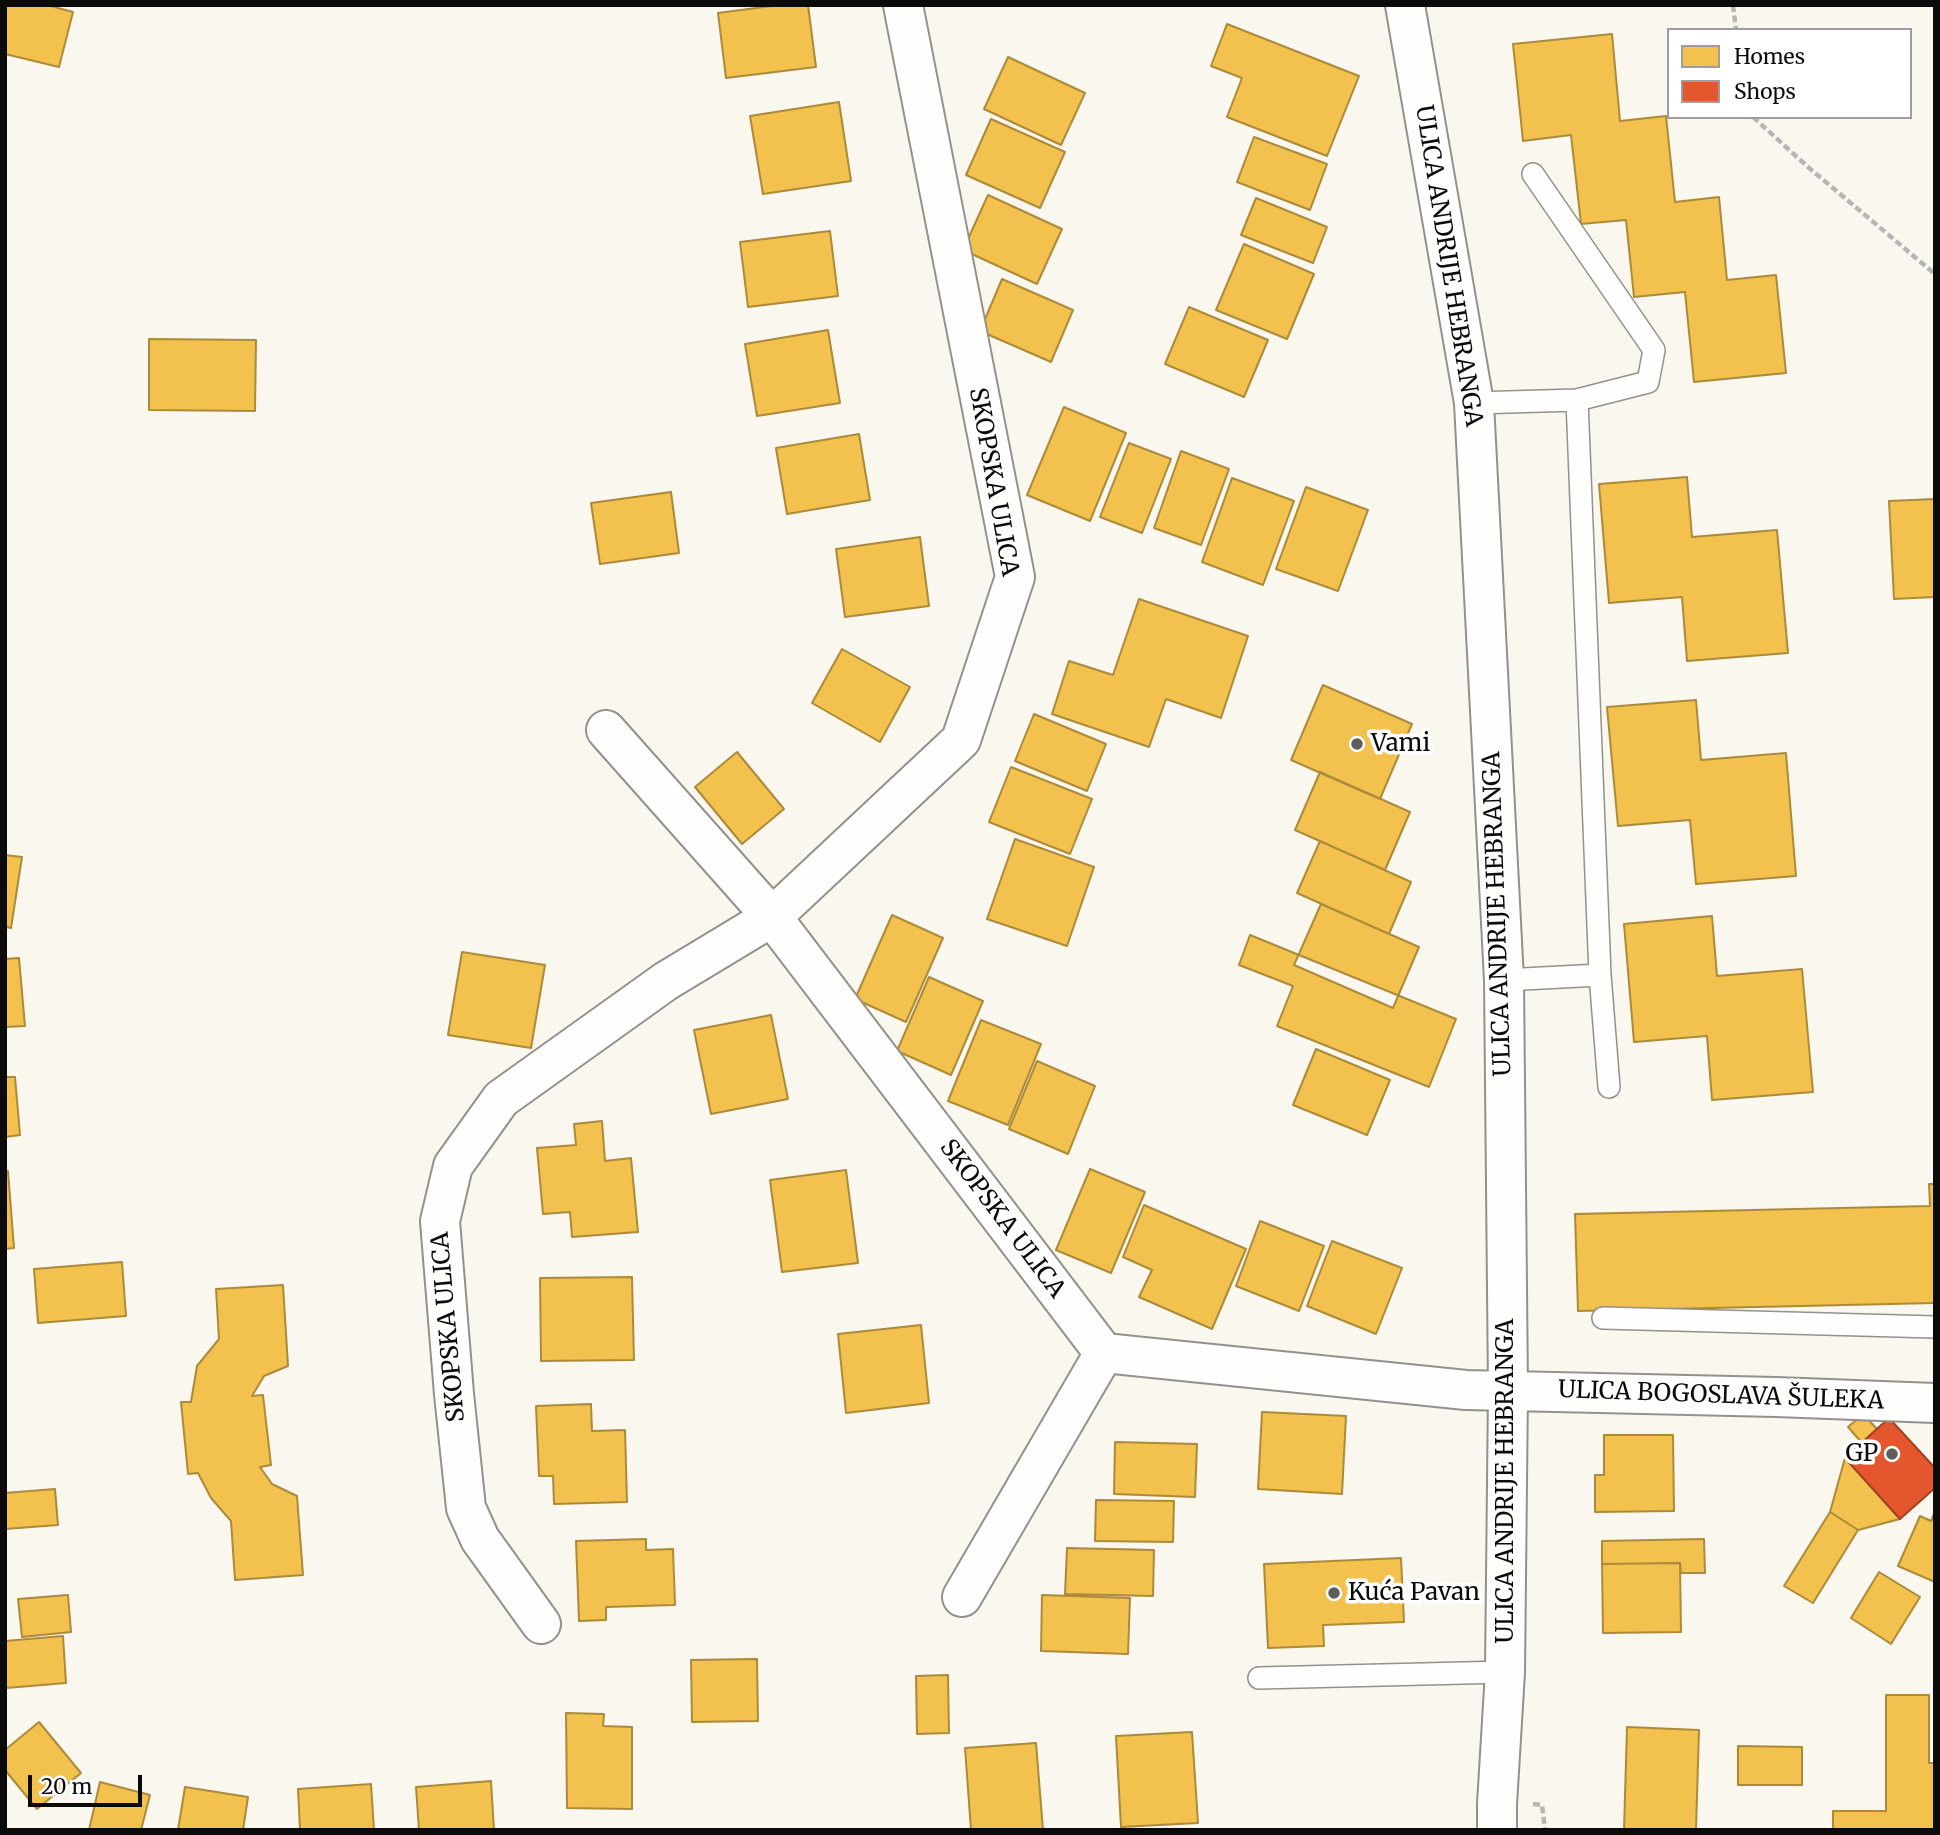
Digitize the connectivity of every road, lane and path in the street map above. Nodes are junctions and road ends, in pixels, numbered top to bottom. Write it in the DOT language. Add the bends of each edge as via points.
graph roads {
  1 [pos="903,5"];
  2 [pos="1405,5"];
  3 [pos="1732,5"];
  4 [pos="1735,28"];
  5 [pos="1756,119"];
  6 [pos="1533,174"];
  7 [pos="1935,274"];
  8 [pos="1577,400"];
  9 [pos="1474,403"];
  10 [pos="606,730"];
  11 [pos="772,917"];
  12 [pos="1600,975"];
  13 [pos="1504,980"];
  14 [pos="1609,1087"];
  15 [pos="1603,1318"];
  16 [pos="1935,1327"];
  17 [pos="1104,1353"];
  18 [pos="1508,1390"];
  19 [pos="1935,1404"];
  20 [pos="962,1597"];
  21 [pos="541,1624"];
  22 [pos="1505,1672"];
  23 [pos="1259,1678"];
  24 [pos="1542,1805"];
  25 [pos="1497,1830"];
  26 [pos="1545,1830"];
  1 -- 11 [label="street, SKOPSKA ULICA" via="1015,577 961,740"];
  2 -- 9 [label="street, ULICA ANDRIJE HEBRANGA"];
  3 -- 4 [label="path"];
  5 -- 7 [label="path"];
  6 -- 8 [label="lane" via="1654,350 1648,382"];
  8 -- 9 [label="lane"];
  8 -- 12 [label="lane"];
  9 -- 13 [label="street, ULICA ANDRIJE HEBRANGA"];
  10 -- 11 [label="street, SKOPSKA ULICA"];
  11 -- 17 [label="street, SKOPSKA ULICA"];
  11 -- 21 [label="street, SKOPSKA ULICA" via="666,981 501,1099 453,1166 440,1221 466,1508 480,1539"];
  12 -- 13 [label="lane"];
  12 -- 14 [label="lane"];
  13 -- 18 [label="street, ULICA ANDRIJE HEBRANGA"];
  15 -- 16 [label="lane"];
  17 -- 18 [label="street" via="1466,1390"];
  17 -- 20 [label="street"];
  18 -- 19 [label="street, ULICA BOGOSLAVA ŠULEKA"];
  18 -- 22 [label="street, ULICA ANDRIJE HEBRANGA"];
  22 -- 23 [label="lane"];
  22 -- 25 [label="street, ULICA ANDRIJE HEBRANGA"];
  24 -- 26 [label="path"];
}
